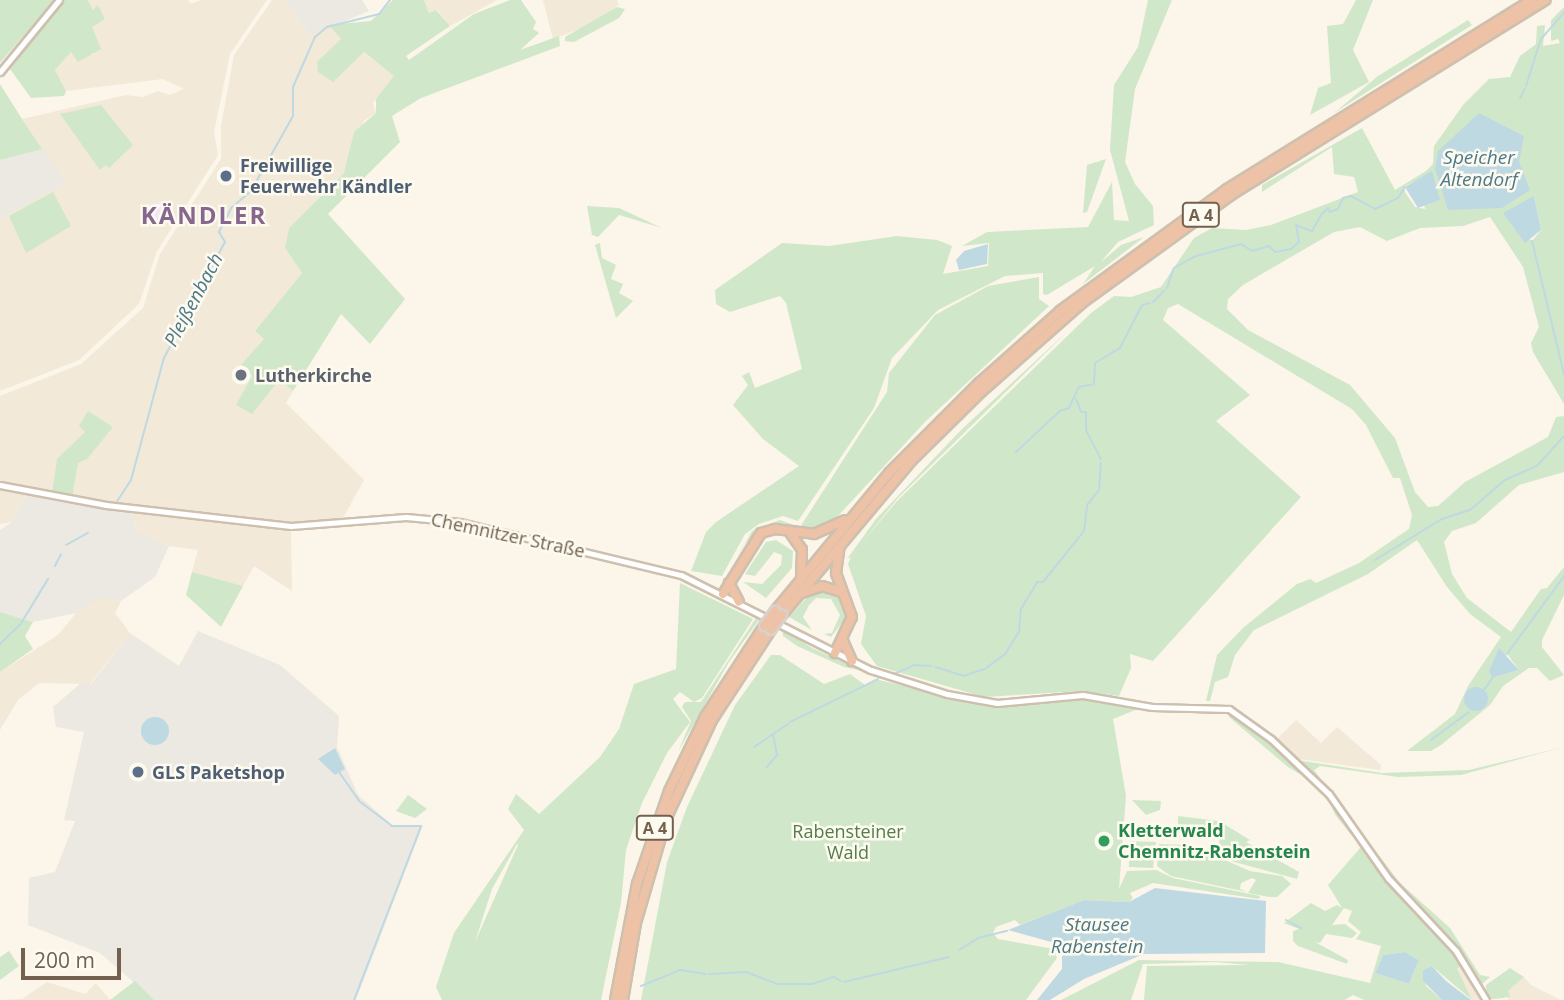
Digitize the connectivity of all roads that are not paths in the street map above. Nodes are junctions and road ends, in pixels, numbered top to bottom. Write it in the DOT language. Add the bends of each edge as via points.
graph roads {
  1 [pos="59,0"];
  2 [pos="1539,1"];
  3 [pos="0,72"];
  4 [pos="0,485"];
  5 [pos="850,517"];
  6 [pos="788,532"];
  7 [pos="842,539"];
  8 [pos="800,578"];
  9 [pos="729,583"];
  10 [pos="723,594"];
  11 [pos="796,596"];
  12 [pos="846,596"];
  13 [pos="739,602"];
  14 [pos="778,613"];
  15 [pos="767,628"];
  16 [pos="843,641"];
  17 [pos="835,653"];
  18 [pos="852,661"];
  19 [pos="615,1000"];
  20 [pos="623,1000"];
  21 [pos="1486,1000"];
  1 -- 3 [label="main road"];
  2 -- 5 [label="highway, A 4" via="1227,189 1110,271 979,383"];
  2 -- 7 [label="highway, A 4" via="1231,195 1111,280 973,399"];
  4 -- 10 [label="main road, Chemnitzer Straße" via="106,505 291,526 406,517 447,519 658,568"];
  5 -- 6 [label="highway" via="820,533"];
  5 -- 8 [label="highway, A 4"];
  6 -- 8 [label="highway" via="802,550"];
  6 -- 9 [label="highway" via="771,529 755,537"];
  7 -- 11 [label="highway, A 4"];
  7 -- 12 [label="highway" via="835,569"];
  8 -- 14 [label="highway, A 4"];
  9 -- 10 [label="highway"];
  9 -- 13 [label="highway"];
  10 -- 13 [label="main road, Chemnitzer Straße"];
  11 -- 12 [label="highway" via="822,586"];
  11 -- 14 [label="highway, A 4"];
  12 -- 16 [label="highway" via="852,618"];
  13 -- 17 [label="main road, Chemnitzer Straße"];
  14 -- 15 [label="highway, A 4, bridge"];
  15 -- 19 [label="highway, A 4" via="705,717 669,790 635,895"];
  15 -- 20 [label="highway, A 4" via="712,720 667,817 641,899"];
  16 -- 17 [label="highway"];
  16 -- 18 [label="highway"];
  17 -- 18 [label="main road, Chemnitzer Straße"];
  18 -- 21 [label="main road, Chemnitzer Straße" via="910,684 986,702 1083,695 1152,707 1229,709 1270,738 1329,793 1388,878 1456,951"];
}
